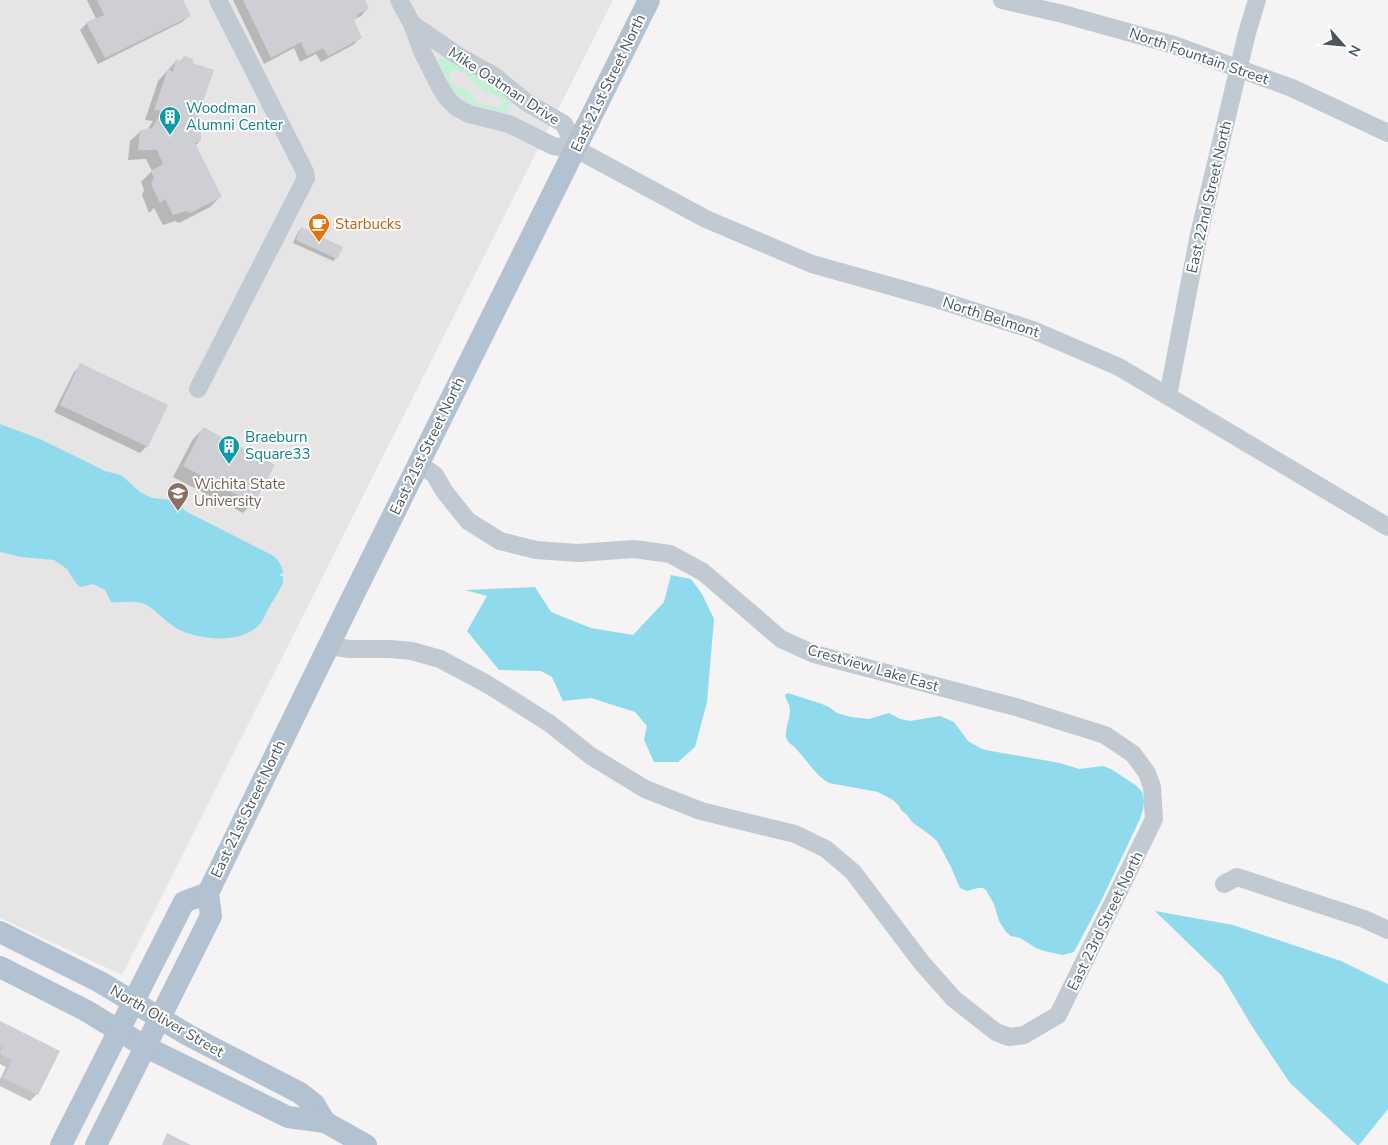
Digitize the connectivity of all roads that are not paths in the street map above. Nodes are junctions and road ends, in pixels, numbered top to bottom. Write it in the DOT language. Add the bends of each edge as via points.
graph roads {
  1 [pos="218,0"];
  2 [pos="399,0"];
  3 [pos="649,0"];
  4 [pos="1002,0"];
  5 [pos="1257,0"];
  6 [pos="412,24"];
  7 [pos="1238,68"];
  8 [pos="1388,133"];
  9 [pos="576,149"];
  10 [pos="198,389"];
  11 [pos="1168,396"];
  12 [pos="418,463"];
  13 [pos="1388,527"];
  14 [pos="328,646"];
  15 [pos="1152,787"];
  16 [pos="1224,884"];
  17 [pos="208,893"];
  18 [pos="1388,930"];
  19 [pos="0,932"];
  20 [pos="0,968"];
  21 [pos="133,1003"];
  22 [pos="160,1018"];
  23 [pos="119,1031"];
  24 [pos="146,1047"];
  25 [pos="325,1122"];
  26 [pos="61,1145"];
  27 [pos="96,1145"];
  28 [pos="366,1145"];
  1 -- 10 [label="street" via="306,178"];
  2 -- 6 [label="street, Mike Oatman Drive"];
  3 -- 9 [label="main road, East 21st Street North"];
  4 -- 7 [label="street, North Fountain Street" via="1174,45"];
  5 -- 7 [label="street, East 22nd Street North"];
  6 -- 9 [label="street, Mike Oatman Drive" via="564,124"];
  6 -- 9 [label="street, Mike Oatman Drive" via="439,85 456,107 472,115 509,124 553,146"];
  7 -- 8 [label="street, North Fountain Street" via="1292,88"];
  7 -- 11 [label="street, East 22nd Street North" via="1199,234"];
  9 -- 11 [label="street, North Belmont" via="706,219 812,264 1033,330 1119,367"];
  9 -- 12 [label="main road, East 21st Street North"];
  11 -- 13 [label="street, North Belmont"];
  12 -- 14 [label="main road, East 21st Street North"];
  12 -- 15 [label="street, Crestview Lake East" via="435,475 468,521 500,541 536,550 578,553 634,549 670,554 703,572 781,639 814,654 1016,707 1105,735 1133,754"];
  14 -- 15 [label="street, East 23rd Street North" via="390,648 440,659 549,723 591,756 645,789 700,811 795,834 826,849 853,872 922,963 954,999 996,1032 1009,1037 1024,1035 1058,1015 1154,820"];
  14 -- 17 [label="main road, East 21st Street North"];
  16 -- 18 [label="street" via="1237,877"];
  17 -- 21 [label="main road, East 21st Street North" via="184,902"];
  17 -- 22 [label="main road, East 21st Street North" via="212,916"];
  19 -- 21 [label="main road, North Oliver Street" via="100,982"];
  20 -- 23 [label="main road, North Oliver Street"];
  21 -- 22 [label="main road, North Oliver Street"];
  21 -- 23 [label="main road, East 21st Street North"];
  22 -- 24 [label="main road, East 21st Street North"];
  22 -- 25 [label="main road, North Oliver Street" via="300,1093 314,1104"];
  23 -- 24 [label="main road, North Oliver Street"];
  23 -- 26 [label="main road, East 21st Street North"];
  24 -- 25 [label="main road, North Oliver Street" via="288,1117"];
  24 -- 27 [label="main road, East 21st Street North"];
  25 -- 28 [label="main road, North Oliver Street"];
}
